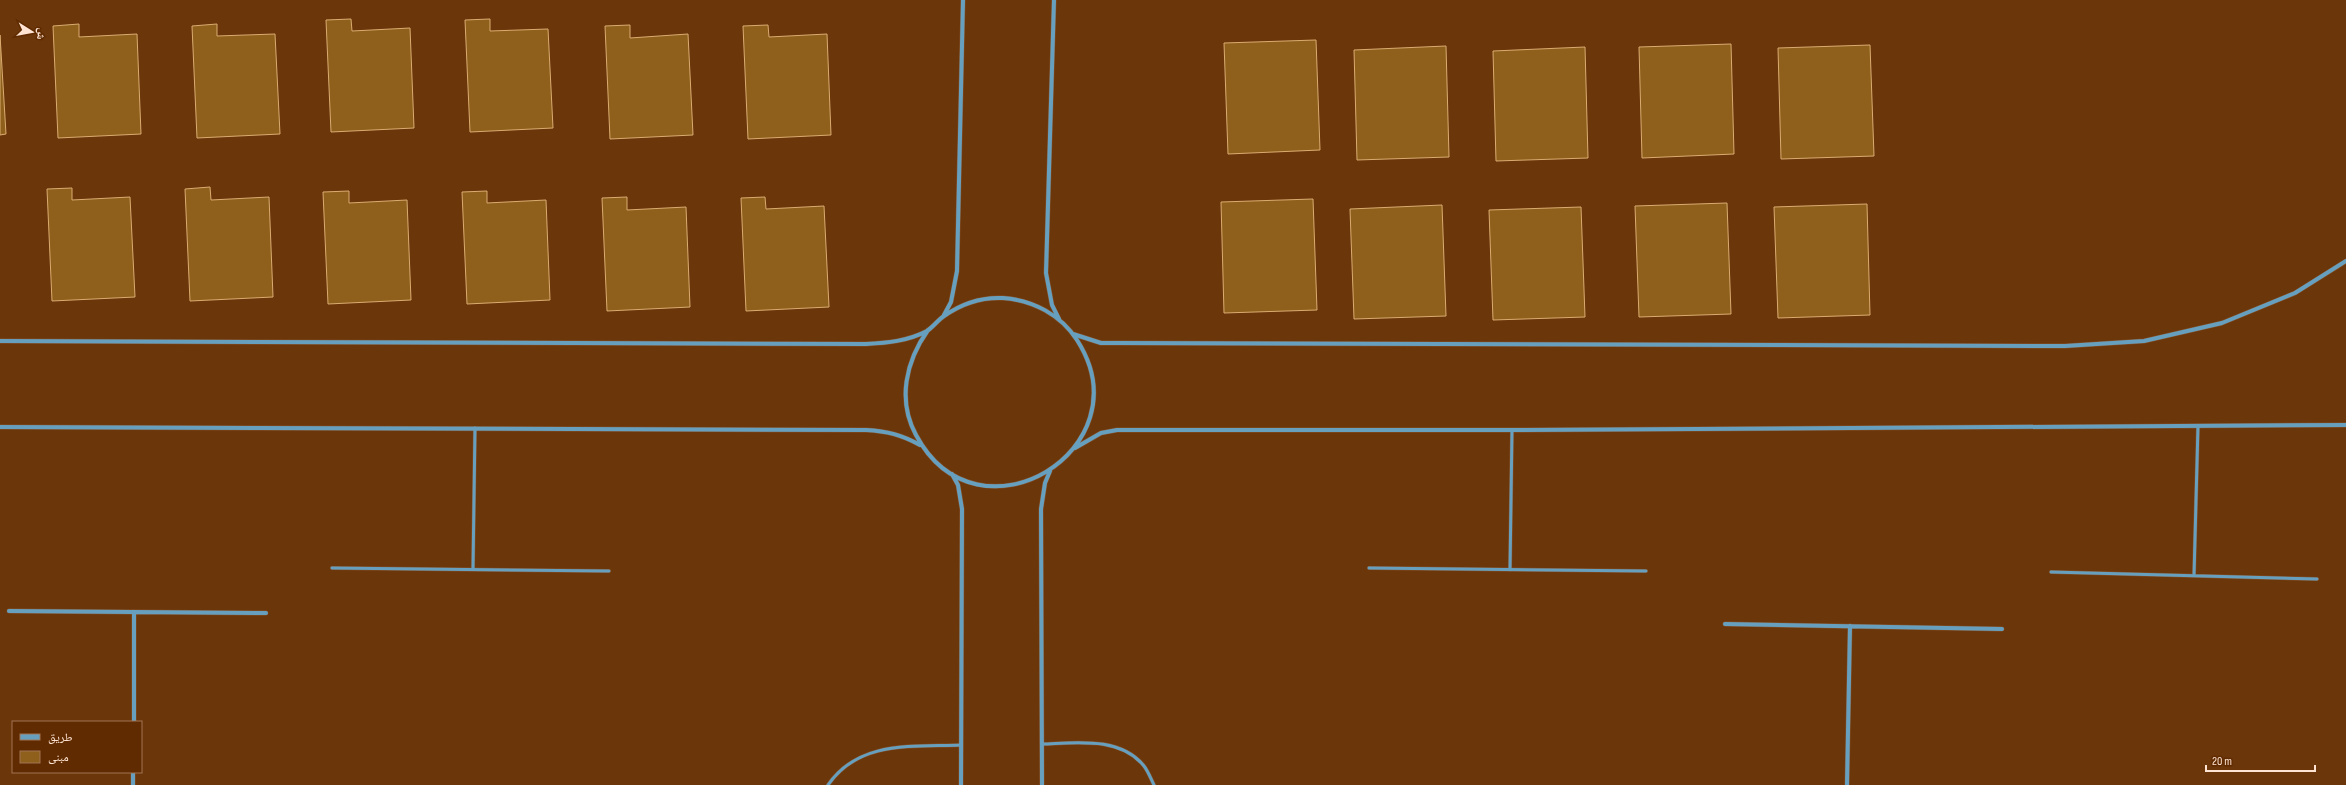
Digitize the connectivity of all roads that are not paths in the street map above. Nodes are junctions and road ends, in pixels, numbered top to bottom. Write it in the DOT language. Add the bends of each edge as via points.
graph roads {
  1 [pos="963,0"];
  2 [pos="1054,0"];
  3 [pos="2346,261"];
  4 [pos="943,316"];
  5 [pos="1059,319"];
  6 [pos="928,330"];
  7 [pos="1073,334"];
  8 [pos="0,341"];
  9 [pos="2346,424"];
  10 [pos="2198,426"];
  11 [pos="0,427"];
  12 [pos="475,428"];
  13 [pos="1512,430"];
  14 [pos="922,446"];
  15 [pos="1073,450"];
  16 [pos="1050,471"];
  17 [pos="952,474"];
  18 [pos="332,568"];
  19 [pos="1369,568"];
  20 [pos="473,569"];
  21 [pos="1510,570"];
  22 [pos="609,571"];
  23 [pos="1646,571"];
  24 [pos="2051,572"];
  25 [pos="2194,576"];
  26 [pos="2317,579"];
  27 [pos="9,611"];
  28 [pos="134,612"];
  29 [pos="266,613"];
  30 [pos="1725,624"];
  31 [pos="1850,626"];
  32 [pos="2002,629"];
  33 [pos="134,721"];
  34 [pos="1042,744"];
  35 [pos="961,745"];
  36 [pos="133,773"];
  37 [pos="133,785"];
  38 [pos="828,785"];
  39 [pos="961,785"];
  40 [pos="1042,785"];
  41 [pos="1154,785"];
  42 [pos="1847,785"];
  1 -- 4 [label="street" via="957,272 951,302"];
  2 -- 5 [label="street" via="1046,273 1050,300"];
  3 -- 7 [label="street" via="2295,293 2222,323 2144,341 2081,345 1101,343"];
  4 -- 5 [label="street" via="962,305 981,299 1002,298 1022,300"];
  4 -- 6 [label="street"];
  5 -- 7 [label="street"];
  6 -- 8 [label="street" via="908,338 866,344"];
  6 -- 14 [label="street" via="916,347 908,366 905,387 906,408 912,428"];
  7 -- 15 [label="street" via="1084,352 1091,371 1093,392 1091,412 1084,432"];
  9 -- 10 [label="street"];
  10 -- 13 [label="street"];
  10 -- 25 [label="lane"];
  11 -- 12 [label="street"];
  12 -- 14 [label="street" via="866,430 886,431 905,436"];
  12 -- 20 [label="lane"];
  13 -- 15 [label="street" via="1117,430 1101,433"];
  13 -- 21 [label="lane"];
  14 -- 17 [label="street" via="935,462"];
  15 -- 16 [label="street" via="1063,462"];
  16 -- 17 [label="street" via="1012,486 991,486 971,482"];
  16 -- 34 [label="street" via="1042,496 1041,509"];
  17 -- 35 [label="street" via="958,485 962,509"];
  18 -- 20 [label="lane"];
  19 -- 21 [label="lane"];
  20 -- 22 [label="lane"];
  21 -- 23 [label="lane"];
  24 -- 25 [label="lane"];
  25 -- 26 [label="lane"];
  27 -- 28 [label="street"];
  28 -- 29 [label="street"];
  28 -- 33 [label="street"];
  30 -- 31 [label="street"];
  31 -- 32 [label="street"];
  31 -- 42 [label="street"];
  34 -- 40 [label="street"];
  34 -- 41 [label="lane" via="1100,743 1124,750 1143,765"];
  35 -- 38 [label="lane" via="887,748 860,756 837,772"];
  35 -- 39 [label="street"];
  36 -- 37 [label="street"];
}
